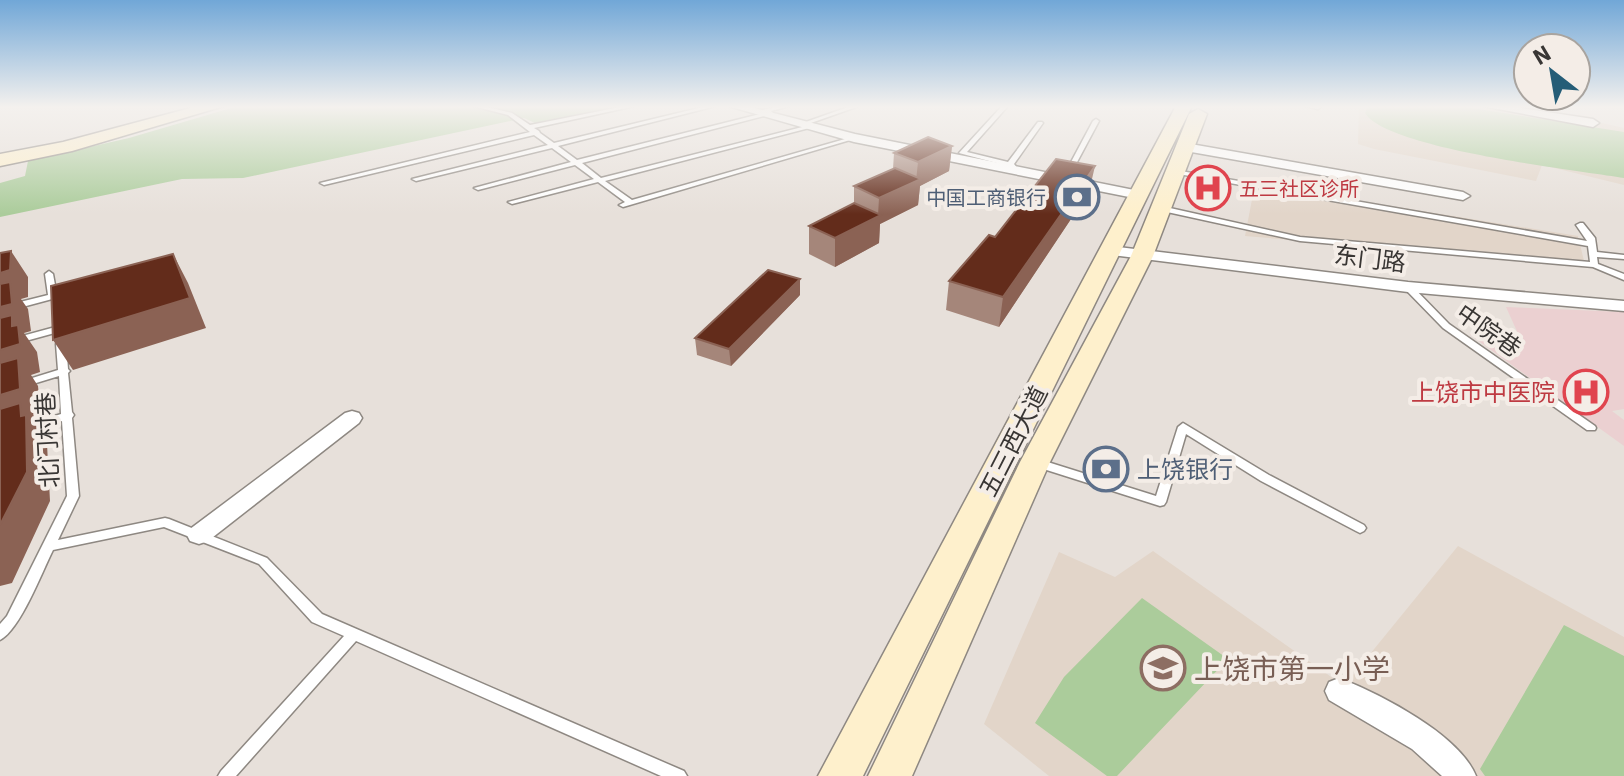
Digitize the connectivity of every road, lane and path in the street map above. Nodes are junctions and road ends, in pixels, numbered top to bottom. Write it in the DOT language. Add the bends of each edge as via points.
graph roads {
  1 [pos="48,142"];
  2 [pos="83,142"];
  3 [pos="486,142"];
  4 [pos="551,142"];
  5 [pos="566,142"];
  6 [pos="654,142"];
  7 [pos="744,142"];
  8 [pos="840,142"];
  9 [pos="876,142"];
  10 [pos="972,142"];
  11 [pos="1029,142"];
  12 [pos="1085,142"];
  13 [pos="1171,142"];
  14 [pos="1187,142"];
  15 [pos="555,145"];
  16 [pos="1185,147"];
  17 [pos="0,152"];
  18 [pos="0,160"];
  19 [pos="580,162"];
  20 [pos="1014,168"];
  21 [pos="1175,172"];
  22 [pos="416,179"];
  23 [pos="602,179"];
  24 [pos="324,183"];
  25 [pos="1072,183"];
  26 [pos="478,188"];
  27 [pos="1463,196"];
  28 [pos="512,202"];
  29 [pos="1150,202"];
  30 [pos="1580,225"];
  31 [pos="1592,249"];
  32 [pos="1110,251"];
  33 [pos="1142,256"];
  34 [pos="1624,257"];
  35 [pos="1594,265"];
  36 [pos="49,274"];
  37 [pos="1624,277"];
  38 [pos="1408,287"];
  39 [pos="1624,306"];
  40 [pos="0,310"];
  41 [pos="56,312"];
  42 [pos="0,345"];
  43 [pos="65,371"];
  44 [pos="0,391"];
  45 [pos="69,415"];
  46 [pos="352,418"];
  47 [pos="1591,428"];
  48 [pos="0,438"];
  49 [pos="1035,462"];
  50 [pos="1360,528"];
  51 [pos="199,535"];
  52 [pos="49,546"];
  53 [pos="0,634"];
  54 [pos="354,634"];
  55 [pos="1339,691"];
  56 [pos="226,776"];
  57 [pos="679,776"];
  58 [pos="840,776"];
  59 [pos="890,776"];
  60 [pos="1461,776"];
  1 -- 17 [label="main road"];
  2 -- 18 [label="main road"];
  3 -- 24 [label="lane"];
  4 -- 15 [label="lane"];
  5 -- 15 [label="lane"];
  6 -- 19 [label="lane"];
  7 -- 23 [label="lane"];
  8 -- 23 [label="lane" via="627,204"];
  9 -- 20 [label="street"];
  10 -- 20 [label="lane" via="962,153"];
  11 -- 20 [label="lane"];
  12 -- 25 [label="lane" via="1073,164"];
  13 -- 29 [label="main road, 五三西大道"];
  14 -- 16 [label="main road, 五三西大道"];
  15 -- 19 [label="lane"];
  15 -- 22 [label="lane"];
  16 -- 21 [label="main road, 五三西大道"];
  16 -- 27 [label="street"];
  19 -- 23 [label="lane"];
  19 -- 26 [label="lane"];
  20 -- 25 [label="street"];
  21 -- 29 [label="main road, 五三西大道"];
  21 -- 31 [label="lane"];
  23 -- 28 [label="lane"];
  25 -- 29 [label="street"];
  29 -- 32 [label="main road, 五三西大道"];
  29 -- 33 [label="main road, 五三西大道"];
  29 -- 35 [label="lane" via="1300,239"];
  30 -- 31 [label="lane"];
  31 -- 34 [label="lane"];
  31 -- 35 [label="lane"];
  32 -- 33 [label="street, 东门路"];
  32 -- 58 [label="main road, 五三西大道"];
  33 -- 38 [label="street, 东门路"];
  33 -- 49 [label="main road, 五三西大道"];
  35 -- 37 [label="lane"];
  36 -- 41 [label="lane, 北门村巷"];
  38 -- 39 [label="street, 东门路"];
  38 -- 47 [label="lane, 中院巷" via="1446,326"];
  40 -- 41 [label="lane"];
  41 -- 42 [label="lane"];
  41 -- 43 [label="lane, 北门村巷"];
  43 -- 44 [label="lane"];
  43 -- 45 [label="lane, 北门村巷"];
  45 -- 48 [label="lane"];
  45 -- 52 [label="lane, 北门村巷" via="73,496"];
  46 -- 51 [label="street"];
  49 -- 50 [label="lane" via="1160,502 1183,427"];
  49 -- 59 [label="main road, 五三西大道"];
  51 -- 52 [label="lane" via="165,522"];
  51 -- 54 [label="lane" via="263,561 317,618"];
  52 -- 53 [label="lane, 北门村巷"];
  54 -- 56 [label="lane"];
  54 -- 57 [label="lane"];
  55 -- 60 [label="street" via="1414,735"];
}
